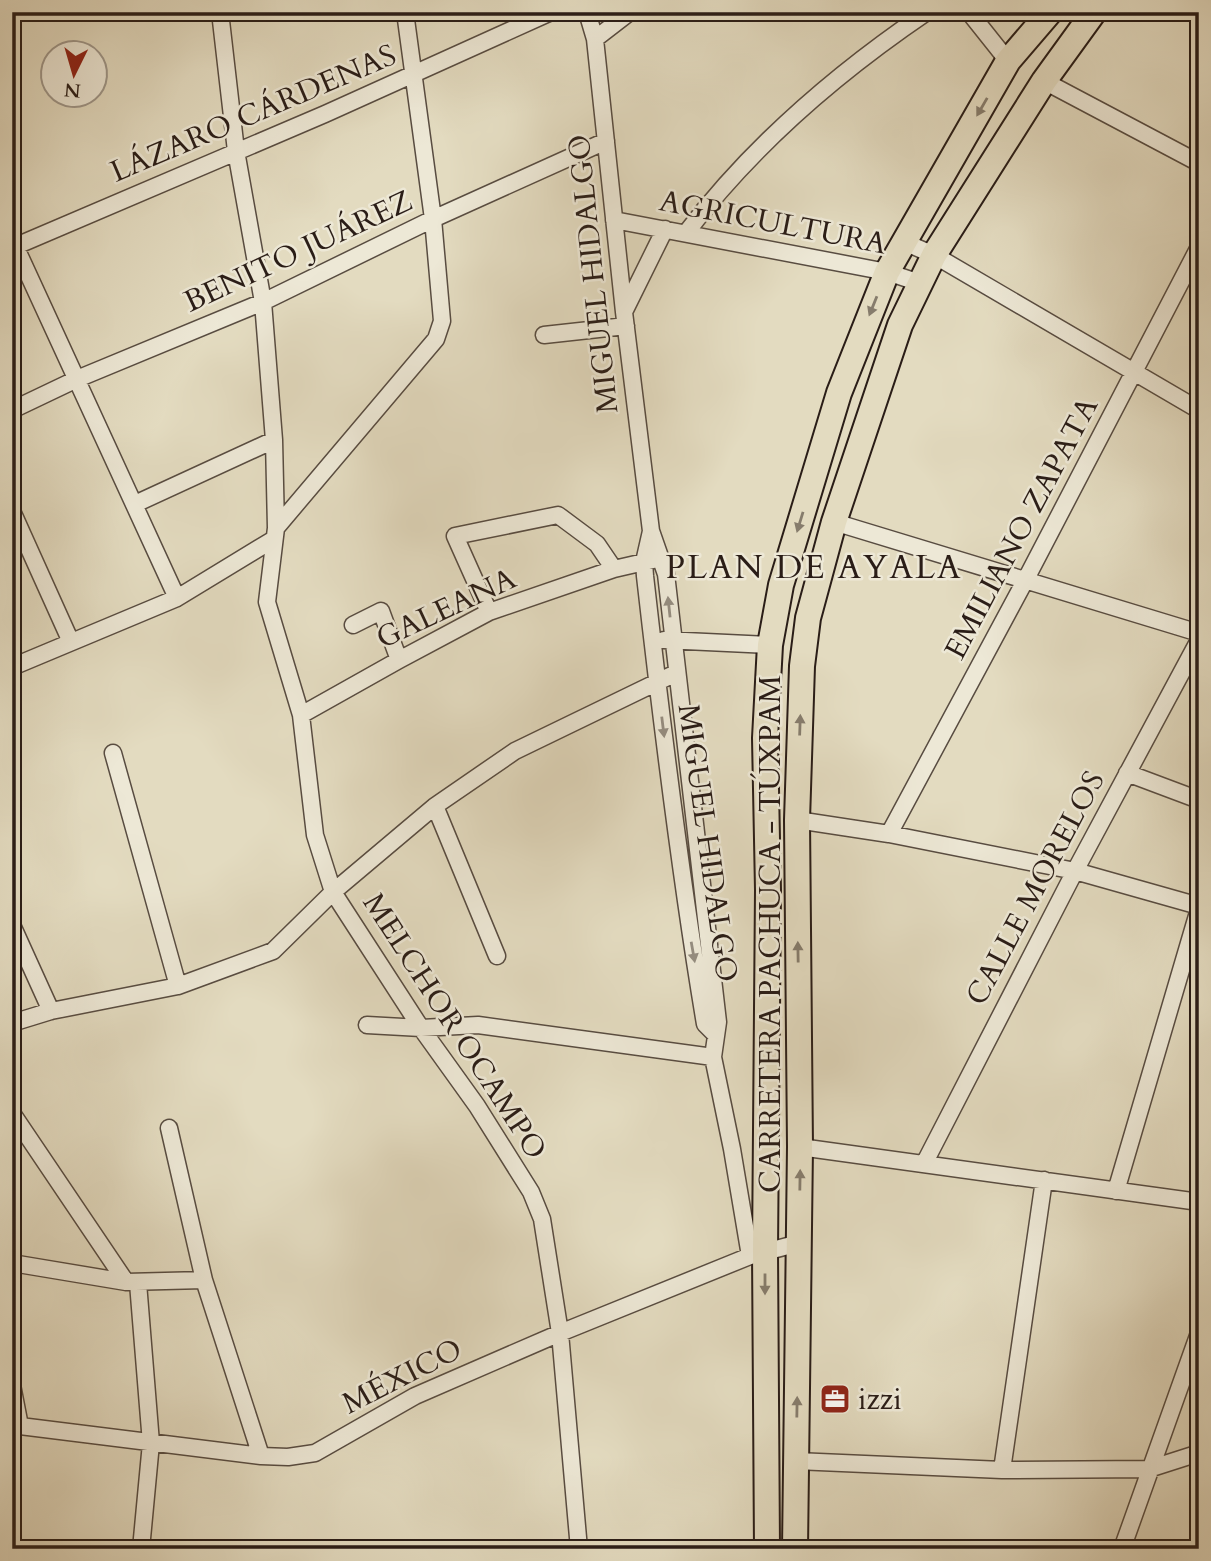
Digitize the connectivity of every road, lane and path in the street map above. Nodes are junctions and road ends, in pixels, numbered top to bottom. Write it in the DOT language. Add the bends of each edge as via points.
graph roads {
  1 [pos="220,12"];
  2 [pos="405,12"];
  3 [pos="551,12"];
  4 [pos="587,12"];
  5 [pos="630,12"];
  6 [pos="927,12"];
  7 [pos="969,12"];
  8 [pos="1050,12"];
  9 [pos="1094,12"];
  10 [pos="595,39"];
  11 [pos="1008,61"];
  12 [pos="414,75"];
  13 [pos="1044,81"];
  14 [pos="606,141"];
  15 [pos="236,151"];
  16 [pos="1199,163"];
  17 [pos="433,219"];
  18 [pos="614,220"];
  19 [pos="665,229"];
  20 [pos="686,233"];
  21 [pos="904,242"];
  22 [pos="14,243"];
  23 [pos="1199,247"];
  24 [pos="934,255"];
  25 [pos="887,272"];
  26 [pos="920,283"];
  27 [pos="263,302"];
  28 [pos="625,319"];
  29 [pos="544,335"];
  30 [pos="1135,372"];
  31 [pos="77,379"];
  32 [pos="12,410"];
  33 [pos="1199,410"];
  34 [pos="274,440"];
  35 [pos="135,505"];
  36 [pos="12,511"];
  37 [pos="834,522"];
  38 [pos="651,531"];
  39 [pos="275,533"];
  40 [pos="662,559"];
  41 [pos="644,562"];
  42 [pos="614,569"];
  43 [pos="1026,579"];
  44 [pos="177,598"];
  45 [pos="489,612"];
  46 [pos="353,625"];
  47 [pos="1199,633"];
  48 [pos="672,639"];
  49 [pos="1199,640"];
  50 [pos="652,641"];
  51 [pos="71,642"];
  52 [pos="770,645"];
  53 [pos="399,660"];
  54 [pos="12,667"];
  55 [pos="676,673"];
  56 [pos="657,682"];
  57 [pos="301,715"];
  58 [pos="113,754"];
  59 [pos="1127,773"];
  60 [pos="1199,800"];
  61 [pos="435,806"];
  62 [pos="797,820"];
  63 [pos="890,834"];
  64 [pos="1075,871"];
  65 [pos="333,892"];
  66 [pos="702,893"];
  67 [pos="685,895"];
  68 [pos="1199,907"];
  69 [pos="12,925"];
  70 [pos="497,956"];
  71 [pos="178,986"];
  72 [pos="51,1011"];
  73 [pos="12,1023"];
  74 [pos="367,1025"];
  75 [pos="421,1028"];
  76 [pos="715,1034"];
  77 [pos="713,1057"];
  78 [pos="12,1113"];
  79 [pos="169,1128"];
  80 [pos="800,1147"];
  81 [pos="924,1164"];
  82 [pos="1044,1180"];
  83 [pos="1116,1191"];
  84 [pos="1199,1202"];
  85 [pos="799,1243"];
  86 [pos="757,1254"];
  87 [pos="12,1263"];
  88 [pos="204,1280"];
  89 [pos="132,1283"];
  90 [pos="560,1333"];
  91 [pos="1199,1333"];
  92 [pos="12,1385"];
  93 [pos="16,1426"];
  94 [pos="151,1443"];
  95 [pos="1199,1453"];
  96 [pos="261,1456"];
  97 [pos="796,1461"];
  98 [pos="1149,1469"];
  99 [pos="1002,1470"];
  100 [pos="141,1549"];
  101 [pos="579,1549"];
  102 [pos="767,1549"];
  103 [pos="795,1549"];
  104 [pos="1122,1549"];
  1 -- 15 [label="street, MELCHOR OCAMPO"];
  2 -- 12 [label="street"];
  3 -- 12 [label="street, LÁZARO CÁRDENAS"];
  4 -- 10 [label="street, MIGUEL HIDALGO"];
  5 -- 10 [label="street"];
  6 -- 20 [label="street" via="880,43 774,135"];
  7 -- 11 [label="street"];
  8 -- 11 [label="main road, CARRETERA PACHUCA - TÚXPAM"];
  9 -- 13 [label="main road, CARRETERA PACHUCA - TÚXPAM"];
  10 -- 14 [label="street, MIGUEL HIDALGO"];
  11 -- 21 [label="main road, CARRETERA PACHUCA - TÚXPAM, one-way"];
  12 -- 15 [label="street, LÁZARO CÁRDENAS"];
  12 -- 17 [label="street"];
  13 -- 16 [label="street"];
  13 -- 24 [label="main road, CARRETERA PACHUCA - TÚXPAM"];
  14 -- 17 [label="street, BENITO JUÁREZ"];
  14 -- 18 [label="street, MIGUEL HIDALGO"];
  15 -- 22 [label="street, LÁZARO CÁRDENAS"];
  15 -- 27 [label="street, MELCHOR OCAMPO"];
  17 -- 27 [label="street, BENITO JUÁREZ"];
  17 -- 39 [label="street" via="442,321 436,339"];
  18 -- 19 [label="street, AGRICULTURA"];
  18 -- 28 [label="street, MIGUEL HIDALGO"];
  19 -- 20 [label="street, AGRICULTURA"];
  19 -- 28 [label="street"];
  20 -- 25 [label="street, AGRICULTURA"];
  21 -- 24 [label="street"];
  21 -- 25 [label="main road, CARRETERA PACHUCA - TÚXPAM"];
  22 -- 31 [label="street"];
  23 -- 30 [label="street, EMILIANO ZAPATA"];
  24 -- 26 [label="main road, CARRETERA PACHUCA - TÚXPAM"];
  24 -- 30 [label="street"];
  25 -- 26 [label="street, AGRICULTURA"];
  25 -- 52 [label="main road, CARRETERA PACHUCA - TÚXPAM, one-way" via="839,393 781,585"];
  26 -- 37 [label="main road, CARRETERA PACHUCA - TÚXPAM" via="900,326"];
  27 -- 31 [label="street, BENITO JUÁREZ"];
  27 -- 34 [label="street, MELCHOR OCAMPO"];
  28 -- 29 [label="street"];
  28 -- 38 [label="street, MIGUEL HIDALGO"];
  30 -- 33 [label="street"];
  30 -- 43 [label="street, EMILIANO ZAPATA"];
  31 -- 32 [label="street, BENITO JUÁREZ"];
  31 -- 35 [label="street"];
  34 -- 35 [label="street"];
  34 -- 39 [label="street, MELCHOR OCAMPO"];
  35 -- 44 [label="street"];
  36 -- 51 [label="street"];
  37 -- 43 [label="street"];
  62 -- 37 [label="main road, CARRETERA PACHUCA - TÚXPAM, one-way" via="802,666 808,618"];
  38 -- 40 [label="street, MIGUEL HIDALGO"];
  38 -- 41 [label="street, MIGUEL HIDALGO"];
  39 -- 44 [label="street"];
  39 -- 57 [label="street, MELCHOR OCAMPO" via="267,601"];
  40 -- 41 [label="street, GALEANA"];
  48 -- 40 [label="street, MIGUEL HIDALGO, one-way"];
  41 -- 42 [label="street, GALEANA"];
  41 -- 50 [label="street, MIGUEL HIDALGO"];
  42 -- 45 [label="street, GALEANA"];
  42 -- 45 [label="street" via="597,544 558,515 455,536"];
  43 -- 47 [label="street"];
  43 -- 63 [label="street, EMILIANO ZAPATA"];
  44 -- 51 [label="street"];
  45 -- 53 [label="street, GALEANA"];
  46 -- 53 [label="street" via="381,611"];
  48 -- 50 [label="street"];
  48 -- 52 [label="street"];
  48 -- 55 [label="street, MIGUEL HIDALGO"];
  49 -- 59 [label="street, CALLE MORELOS"];
  50 -- 56 [label="street, MIGUEL HIDALGO"];
  51 -- 54 [label="street"];
  52 -- 86 [label="main road, CARRETERA PACHUCA - TÚXPAM"];
  53 -- 57 [label="street, GALEANA"];
  55 -- 56 [label="street"];
  55 -- 66 [label="street, MIGUEL HIDALGO"];
  56 -- 61 [label="street" via="515,751"];
  56 -- 67 [label="street, MIGUEL HIDALGO, one-way"];
  57 -- 65 [label="street, MELCHOR OCAMPO" via="315,835"];
  58 -- 71 [label="street"];
  59 -- 60 [label="street"];
  59 -- 64 [label="street, CALLE MORELOS"];
  61 -- 65 [label="street"];
  61 -- 70 [label="street"];
  62 -- 63 [label="street"];
  80 -- 62 [label="main road, CARRETERA PACHUCA - TÚXPAM, one-way"];
  63 -- 64 [label="street"];
  64 -- 68 [label="street"];
  64 -- 81 [label="street, CALLE MORELOS"];
  65 -- 71 [label="street" via="273,951"];
  65 -- 75 [label="street, MELCHOR OCAMPO"];
  66 -- 67 [label="street"];
  66 -- 76 [label="street, MIGUEL HIDALGO" via="718,1022"];
  67 -- 76 [label="street, MIGUEL HIDALGO, one-way" via="705,1024"];
  68 -- 83 [label="street"];
  69 -- 72 [label="street"];
  71 -- 72 [label="street"];
  72 -- 73 [label="street"];
  74 -- 75 [label="street"];
  75 -- 77 [label="street" via="478,1025"];
  75 -- 90 [label="street, MELCHOR OCAMPO" via="531,1192 542,1219"];
  76 -- 77 [label="street, MIGUEL HIDALGO"];
  77 -- 86 [label="street, MIGUEL HIDALGO"];
  78 -- 89 [label="street"];
  79 -- 88 [label="street"];
  80 -- 81 [label="street"];
  85 -- 80 [label="main road, CARRETERA PACHUCA - TÚXPAM, one-way"];
  81 -- 82 [label="street"];
  82 -- 83 [label="street"];
  82 -- 99 [label="street"];
  83 -- 84 [label="street"];
  85 -- 86 [label="street, MÉXICO"];
  97 -- 85 [label="main road, CARRETERA PACHUCA - TÚXPAM, one-way"];
  86 -- 90 [label="street, MÉXICO"];
  86 -- 102 [label="main road, CARRETERA PACHUCA - TÚXPAM, one-way"];
  87 -- 89 [label="street"];
  88 -- 89 [label="street"];
  88 -- 96 [label="street"];
  89 -- 94 [label="street"];
  90 -- 96 [label="street, MÉXICO" via="415,1396 315,1453"];
  90 -- 101 [label="street, MELCHOR OCAMPO"];
  91 -- 98 [label="street"];
  92 -- 93 [label="street"];
  93 -- 94 [label="street, MÉXICO"];
  94 -- 96 [label="street, MÉXICO"];
  94 -- 100 [label="street"];
  95 -- 98 [label="street"];
  97 -- 99 [label="street"];
  97 -- 103 [label="main road, CARRETERA PACHUCA - TÚXPAM"];
  98 -- 99 [label="street"];
  98 -- 104 [label="street"];
}
